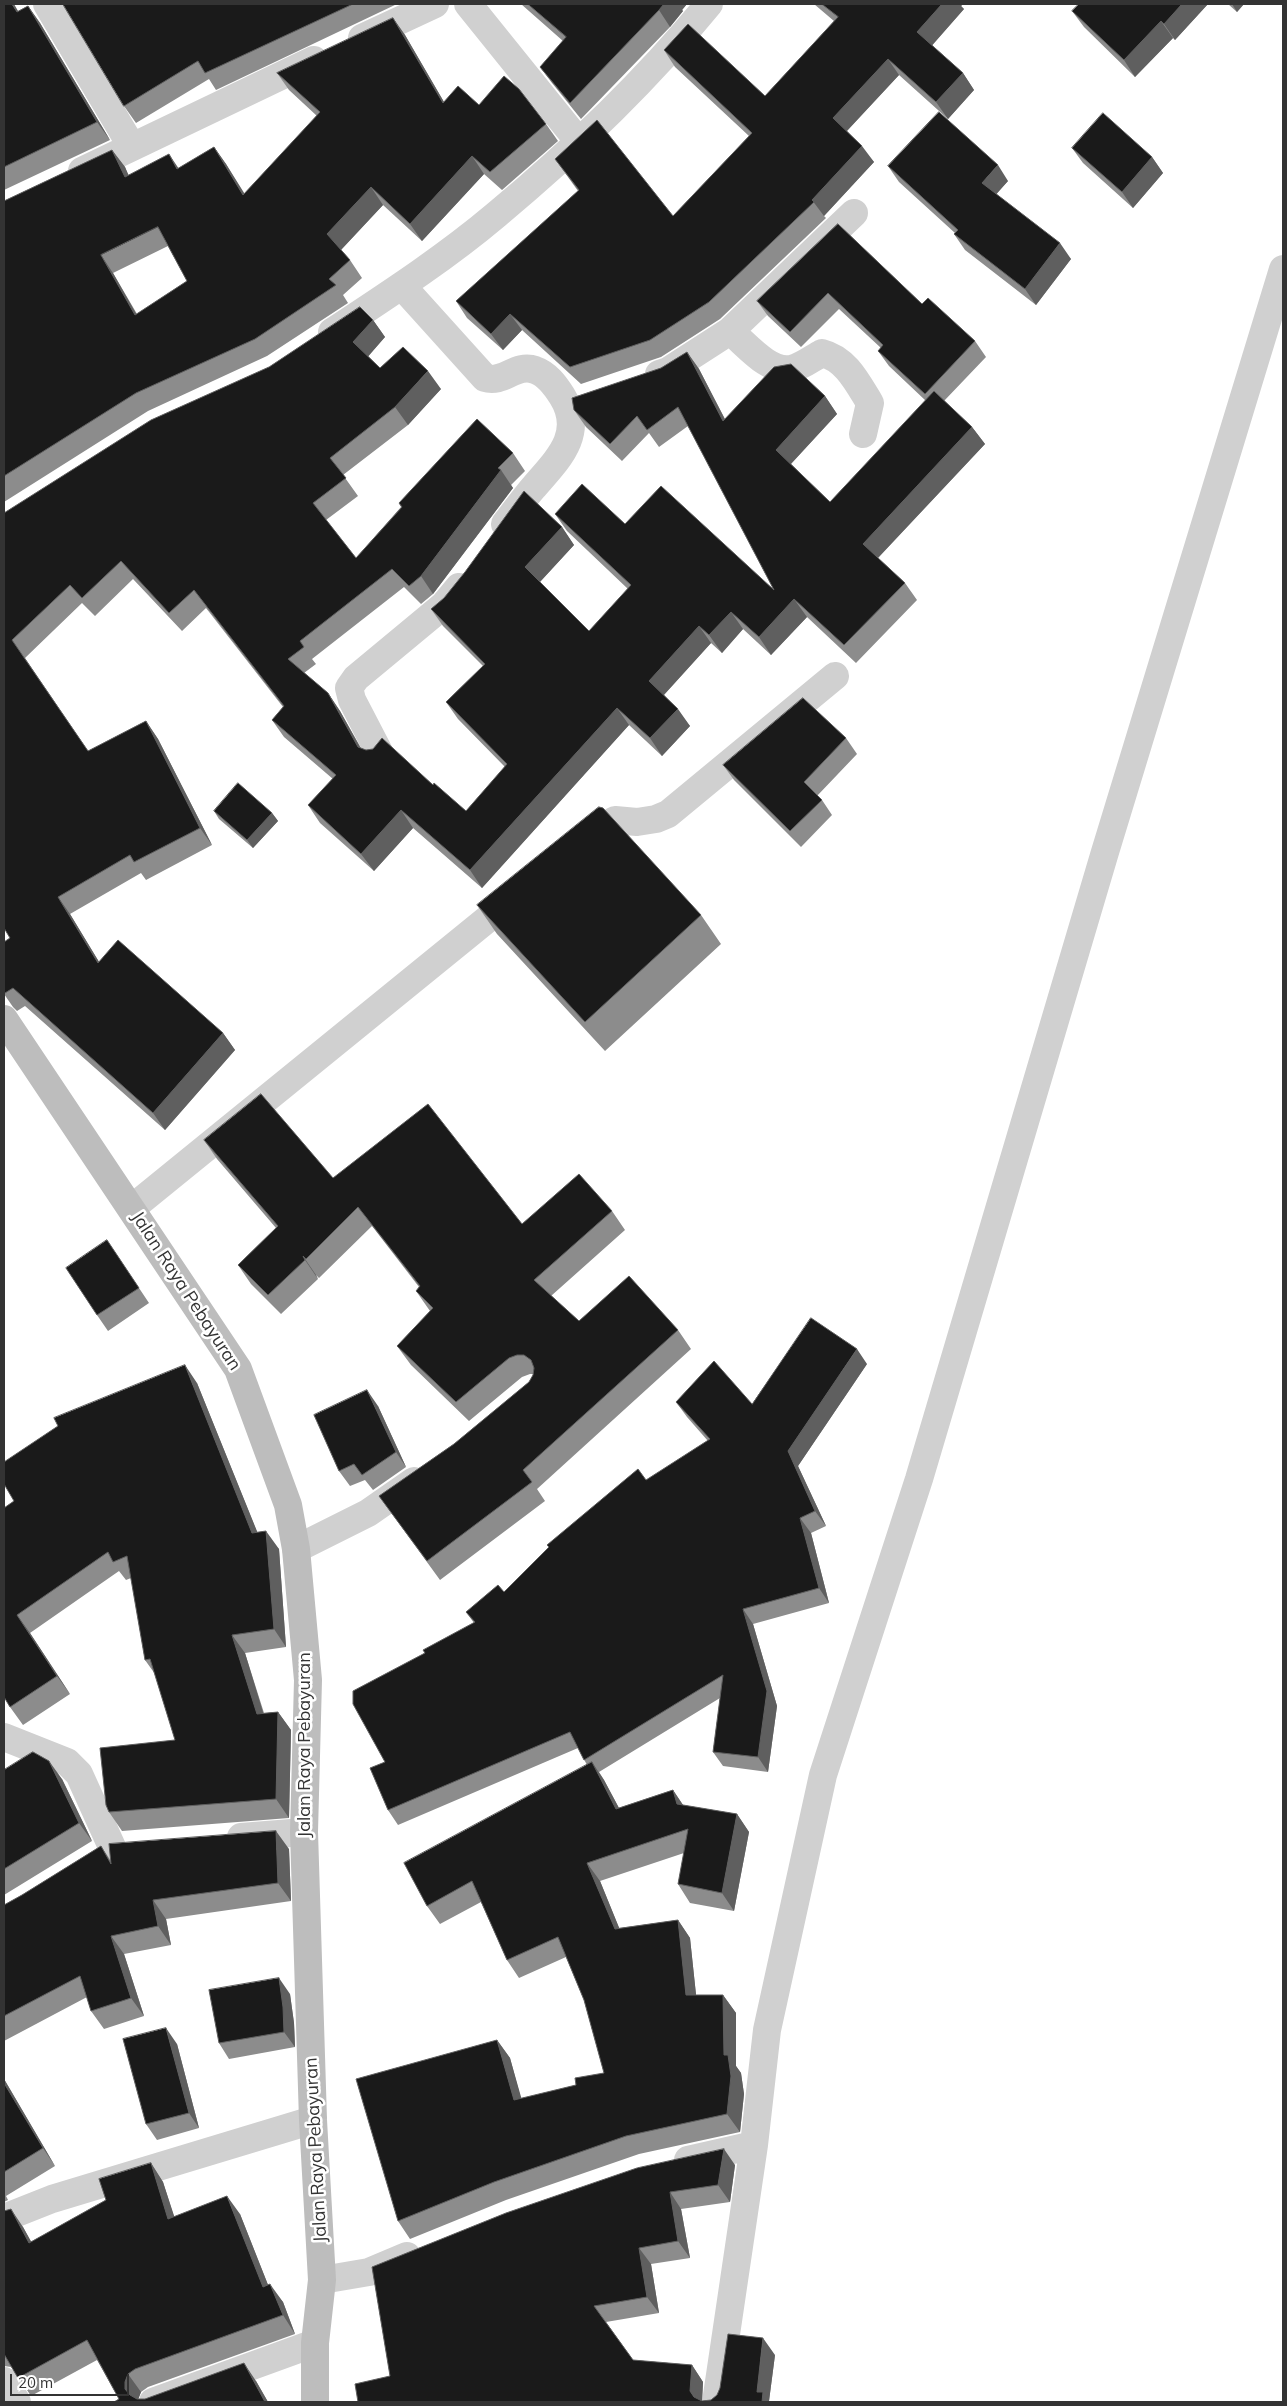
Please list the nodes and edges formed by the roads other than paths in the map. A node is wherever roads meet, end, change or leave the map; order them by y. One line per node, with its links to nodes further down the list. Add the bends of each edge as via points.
1 (47, 4): 6 (street)
2 (436, 4): 6 (street)
3 (468, 4): 5 (street)
4 (709, 4): 5 (street, via 682,37)
5 (580, 143): 10 (street, via 495,216)
6 (132, 147): 7 (street)
7 (62, 180)
8 (854, 213): 11 (street)
9 (1283, 269): 30 (street, via 919,1478 824,1775 767,2030)
10 (402, 286): 12 (street); 15 (street, via 485,378 493,381 528,368 554,384)
11 (730, 331): 13 (street, via 668,371); 16 (street, via 770,365 780,369 792,369 822,354 836,357 854,377 870,403)
12 (314, 343)
13 (631, 384)
14 (595, 396): 15 (street)
15 (567, 405): 18 (street, via 571,432 564,453 521,502 444,605 356,678 349,688)
16 (864, 434)
17 (835, 676): 19 (street, via 668,814 637,822 615,820)
18 (379, 752)
19 (566, 856)
20 (536, 880): 22 (street)
21 (4, 1019): 22 (main road, Jalan Raya Pebayuran)
22 (132, 1208): 24 (main road, Jalan Raya Pebayuran, via 238,1369 288,1505)
23 (436, 1466): 24 (street, via 368,1513)
24 (296, 1549): 26 (main road, Jalan Raya Pebayuran, via 308,1680)
25 (4, 1738): 28 (street, via 67,1762 79,1774 125,1845)
26 (304, 1832): 27 (street); 29 (main road, Jalan Raya Pebayuran)
27 (220, 1838)
28 (89, 1861)
29 (313, 2120): 32 (street, via 52,2199); 34 (main road, Jalan Raya Pebayuran)
30 (754, 2145): 31 (street); 40 (street)
31 (662, 2165)
32 (4, 2218)
33 (431, 2246): 34 (street, via 369,2272)
34 (322, 2280): 35 (main road, Jalan Raya Pebayuran)
35 (315, 2343): 38 (street); 39 (main road, Jalan Raya Pebayuran)
36 (4, 2381): 37 (street)
37 (17, 2402)
38 (153, 2402)
39 (315, 2402)
40 (716, 2402)

